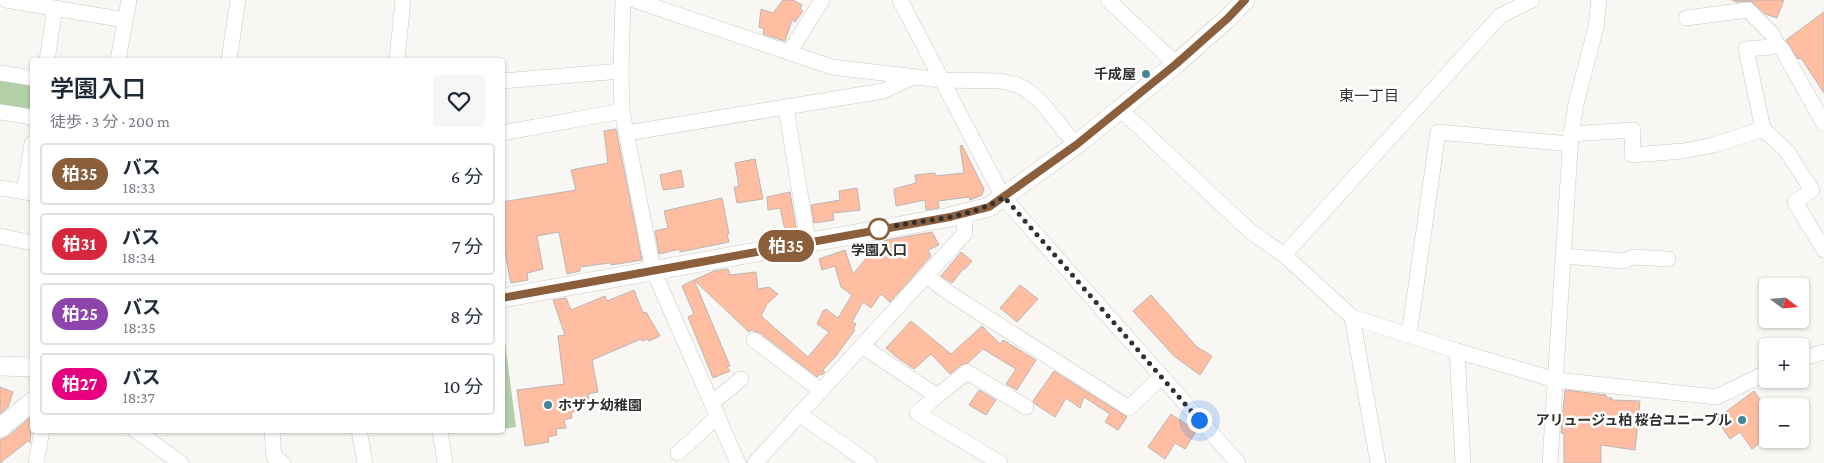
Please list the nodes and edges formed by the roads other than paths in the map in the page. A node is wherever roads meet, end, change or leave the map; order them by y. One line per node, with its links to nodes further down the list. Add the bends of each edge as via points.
1 (6, 0): 14 (street)
2 (129, 0): 16 (street)
3 (238, 0): 21 (street)
4 (403, 0): 22 (street)
5 (623, 0): 24 (street)
6 (634, 0): 18 (street)
7 (822, 0): 18 (street)
8 (900, 0): 28 (street)
9 (1108, 0): 23 (street)
10 (1245, 0): 23 (main road)
11 (1532, 0): 50 (street, via 1500,16)
12 (1599, 0): 39 (street)
13 (1750, 5): 15 (street); 17 (street, via 1773,35)
14 (56, 8): 16 (street); 19 (street)
15 (1686, 18)
16 (125, 20): 20 (street)
17 (1774, 42): 35 (street, via 1782,49); 36 (street, via 1772,47 1746,49)
18 (789, 53): 26 (street, via 832,67)
19 (47, 58)
20 (118, 58)
21 (229, 58)
22 (397, 58)
23 (1176, 64): 31 (main road)
24 (621, 71): 29 (street); 32 (street)
25 (0, 73): 27 (street)
26 (913, 77): 28 (street); 30 (street, via 883,91)
27 (30, 78)
28 (941, 80): 40 (street, via 1018,85 1041,102); 44 (street)
29 (505, 81)
30 (786, 108): 38 (street); 47 (street)
31 (1121, 110): 40 (main road); 50 (street, via 1250,230)
32 (622, 111): 37 (street); 38 (street)
33 (0, 112): 34 (street)
34 (30, 117)
35 (1824, 124)
36 (1763, 129): 39 (street, via 1714,145 1632,155 1633,130); 49 (street, via 1786,150 1812,190 1795,202)
37 (505, 132)
38 (627, 133): 53 (street)
39 (1571, 139): 51 (street); 57 (street, via 1438,132)
40 (1076, 145): 44 (main road)
41 (30, 168): 43 (street)
42 (0, 188): 43 (street)
43 (28, 192)
44 (1004, 197): 45 (main road, via 989,207); 66 (street)
45 (964, 214): 47 (main road); 54 (street, via 965,234)
46 (0, 236): 48 (street)
47 (808, 242): 53 (main road)
48 (30, 243)
49 (1824, 250)
50 (1284, 255): 56 (street)
51 (1564, 256): 52 (street, via 1624,261 1633,257); 68 (street)
52 (1668, 259)
53 (652, 270): 55 (main road); 73 (street)
54 (926, 276): 59 (street); 66 (street, via 1128,408)
55 (505, 297)
56 (1352, 317): 57 (street); 92 (street)
57 (1409, 335): 60 (street)
58 (754, 340): 69 (street)
59 (862, 346): 69 (street); 70 (street)
60 (1457, 350): 68 (street); 93 (street)
61 (1824, 352): 62 (street)
62 (1809, 356)
63 (0, 366): 64 (main road)
64 (30, 366)
65 (1759, 376): 68 (street, via 1717,397)
66 (1161, 377): 91 (street)
67 (741, 380): 73 (street)
68 (1556, 380): 94 (street)
69 (820, 391): 74 (street)
70 (937, 396): 72 (street, via 967,372); 90 (street, via 917,413)
71 (30, 404): 75 (main road)
72 (1026, 407)
73 (715, 409): 81 (street); 87 (street)
74 (799, 414): 88 (street); 89 (street)
75 (0, 428)
76 (41, 433): 82 (street)
77 (139, 433): 83 (street)
78 (272, 433): 84 (street, via 274,457)
79 (360, 433): 85 (street)
80 (440, 433): 86 (street)
81 (678, 452)
82 (36, 463)
83 (182, 463)
84 (282, 463)
85 (365, 463)
86 (445, 463)
87 (738, 463)
88 (755, 463)
89 (869, 463)
90 (1000, 463)
91 (1238, 463)
92 (1378, 463)
93 (1462, 463)
94 (1550, 463)

